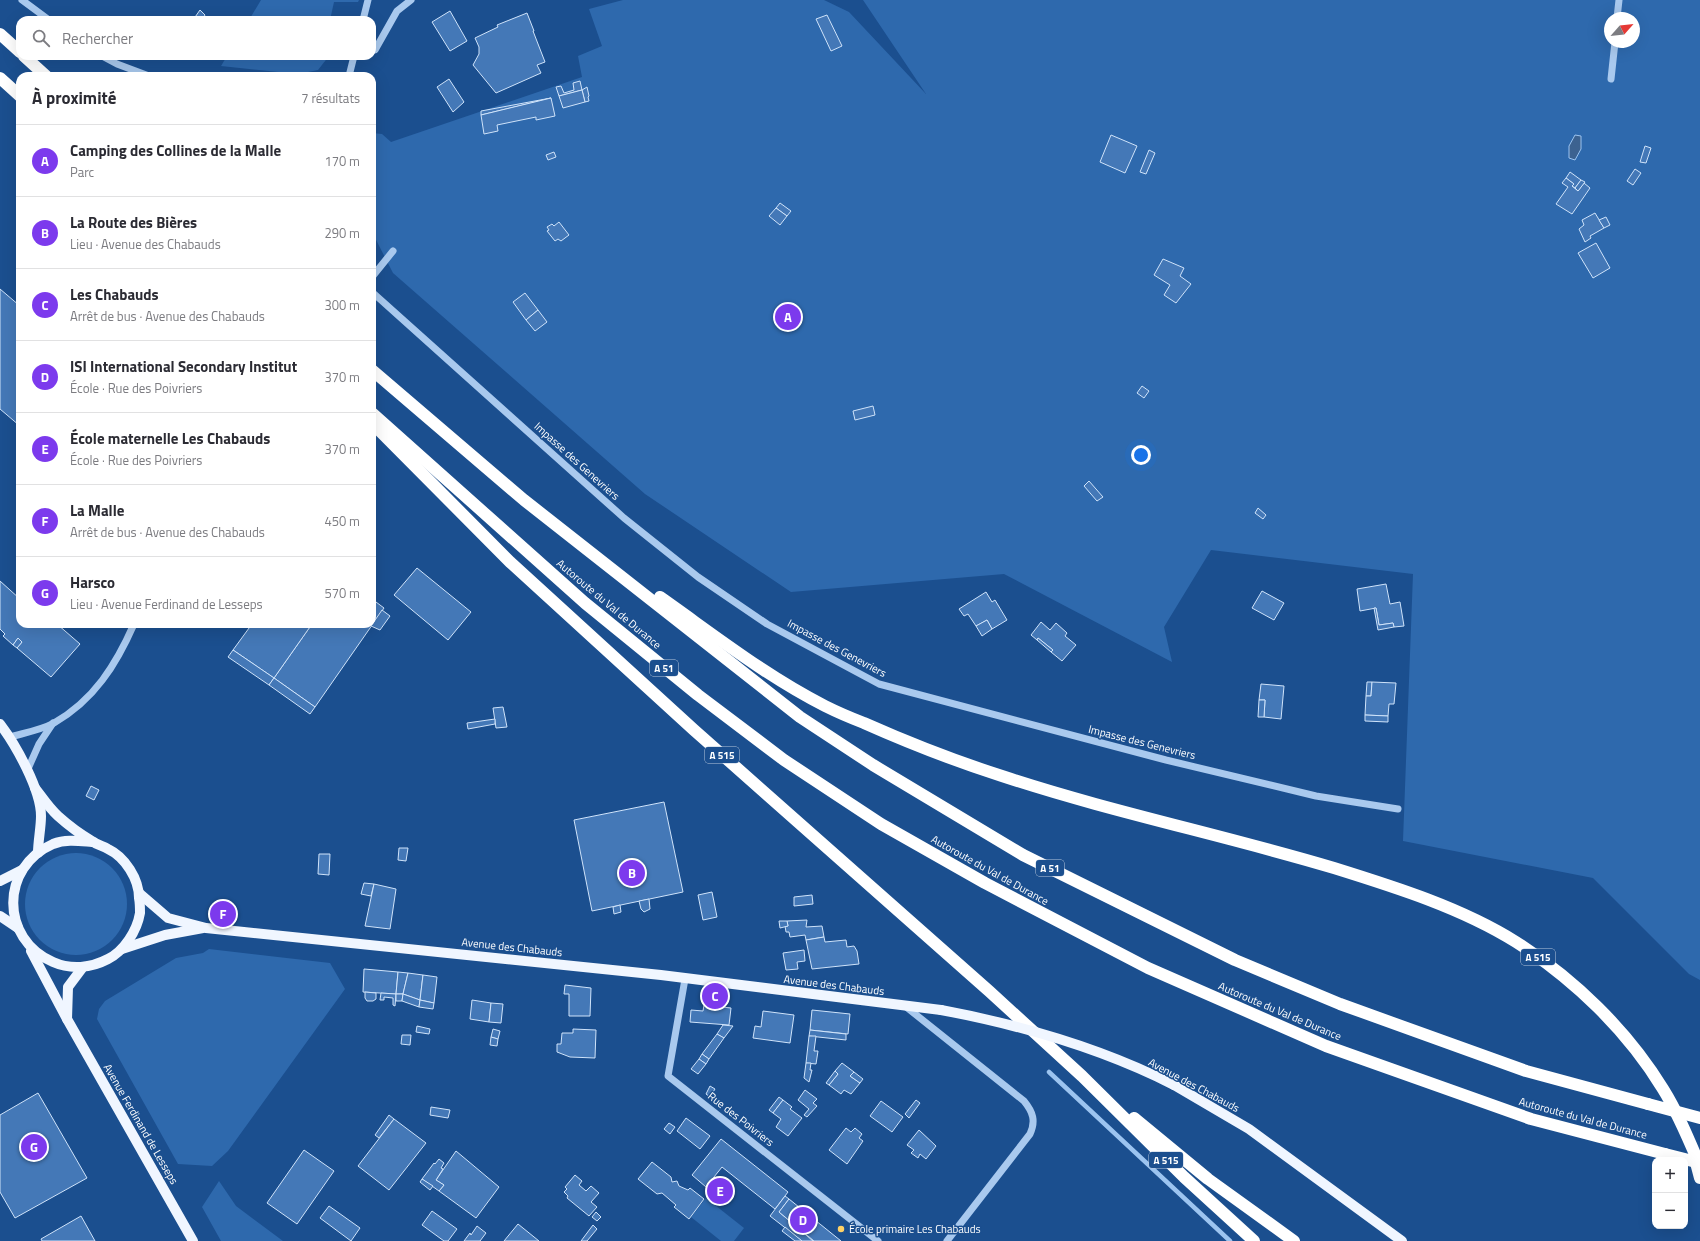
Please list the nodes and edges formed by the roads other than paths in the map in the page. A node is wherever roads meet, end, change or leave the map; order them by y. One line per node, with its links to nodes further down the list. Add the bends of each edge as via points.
1 (22, 0): 6 (street)
2 (368, 0): 7 (street)
3 (411, 0): 10 (street, via 397,11)
4 (1619, 0): 5 (street)
5 (1618, 12)
6 (44, 16)
7 (364, 16)
8 (0, 34): 9 (highway)
9 (16, 48)
10 (376, 48)
11 (1614, 48): 19 (street)
12 (28, 60): 15 (highway)
13 (109, 60): 16 (street)
14 (353, 60): 17 (street)
15 (42, 72)
16 (138, 72)
17 (350, 72)
18 (0, 78): 20 (highway)
19 (1611, 79)
20 (16, 92)
21 (393, 251): 22 (street)
22 (376, 272)
23 (376, 296): 34 (street, Impasse des Genevriers, via 624,518 698,577 767,624 879,684 1174,762 1316,796)
24 (376, 373): 27 (highway, A 51)
25 (376, 417): 52 (highway, Autoroute du Val de Durance / A 51, bridge, via 585,603 698,695 784,760 895,832 984,883 1148,968 1326,1046 1531,1119)
26 (376, 427): 49 (highway, A 515, via 516,567 694,730)
27 (524, 500): 50 (highway, A 51, bridge, via 800,717 873,765 1023,855 1235,960 1340,1004 1526,1071); 51 (highway, A 515, via 761,669 832,709 912,745 1094,804 1279,852 1370,879 1482,923 1543,961 1568,980 1612,1023 1656,1078)
28 (132, 628): 29 (street, via 124,648 98,688 76,708)
29 (53, 723): 31 (street); 32 (street, via 39,744)
30 (0, 724): 31 (main road)
31 (10, 737): 32 (main road)
32 (27, 772): 33 (main road)
33 (35, 788): 35 (main road, via 56,815); 36 (main road, via 41,815)
34 (1398, 810)
35 (92, 842): 36 (main road, via 73,840 54,844); 39 (main road, via 109,849 123,860 134,876)
36 (38, 853): 37 (main road)
37 (22, 870): 38 (main road); 41 (main road, via 15,889 13,908)
38 (0, 881)
39 (139, 893): 42 (main road, Avenue des Chabauds, via 168,918); 44 (main road, via 140,913 134,933)
40 (0, 916): 41 (main road)
41 (18, 928): 43 (main road)
42 (206, 928): 44 (main road, Avenue des Chabauds, via 165,935); 46 (main road, Avenue des Chabauds)
43 (26, 942): 45 (main road, via 42,957 62,966); 48 (main road, Avenue Ferdinand de Lesseps)
44 (122, 949): 45 (main road, via 97,964)
45 (83, 967): 48 (main road, via 68,987)
46 (685, 979): 47 (main road, Avenue des Chabauds); 56 (street, Rue des Poivriers, via 668,1076)
47 (905, 1006): 57 (street, via 1024,1101 1034,1119 1030,1134); 60 (main road, Avenue des Chabauds, bridge, via 979,1017 1044,1034 1115,1059 1174,1085 1249,1129)
48 (67, 1019): 55 (main road, Avenue Ferdinand de Lesseps)
49 (1082, 1076): 58 (highway, A 515, via 1184,1178); 59 (highway, via 1208,1179)
50 (1700, 1118)
51 (1691, 1144): 53 (highway); 54 (highway, A 515)
52 (1700, 1163)
53 (1700, 1166)
54 (1700, 1178)
55 (193, 1241)
56 (878, 1241)
57 (947, 1241)
58 (1254, 1241)
59 (1294, 1241)
60 (1402, 1241)

